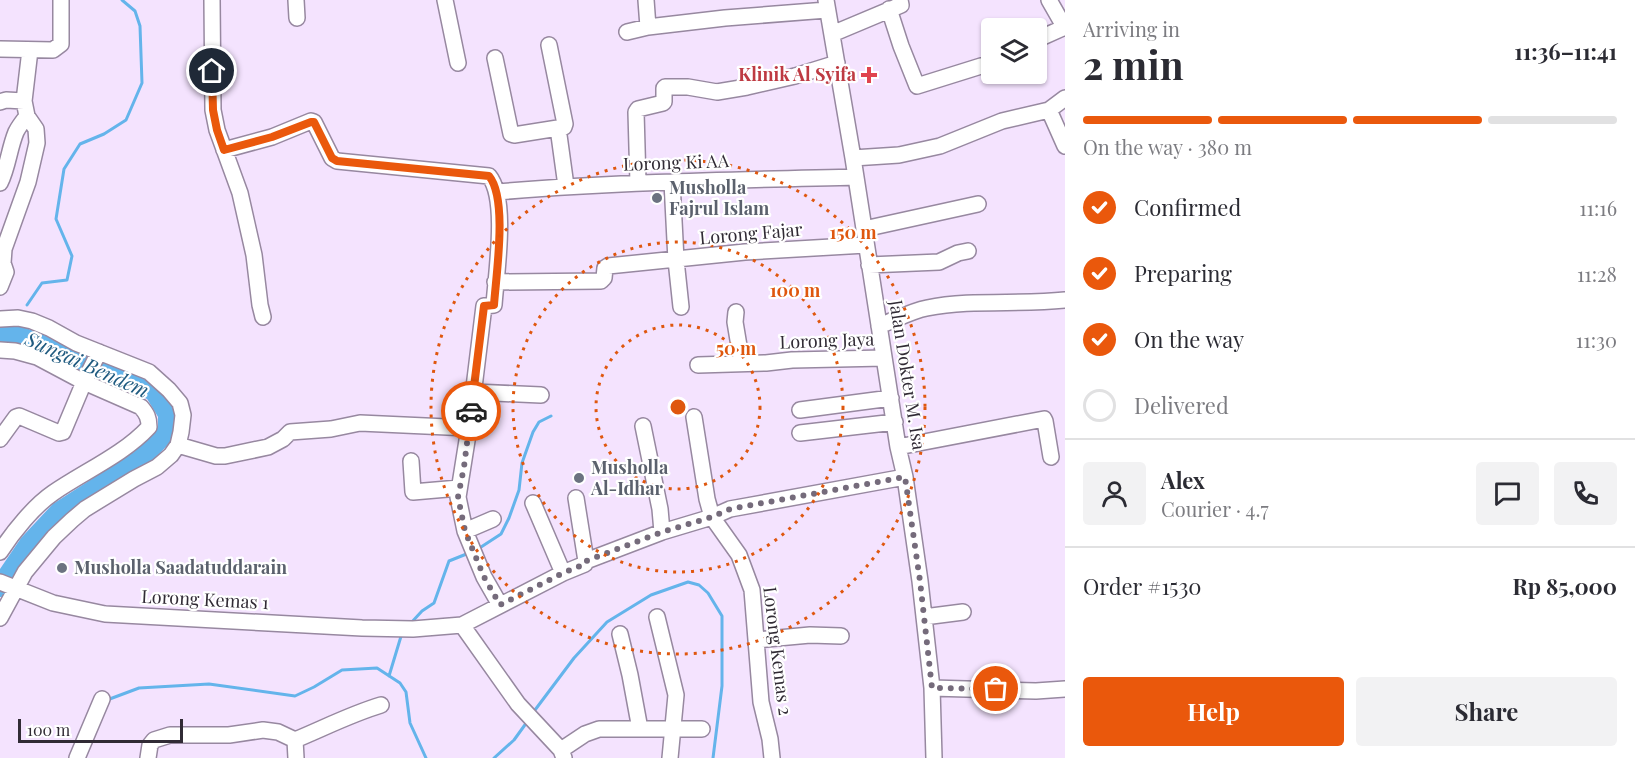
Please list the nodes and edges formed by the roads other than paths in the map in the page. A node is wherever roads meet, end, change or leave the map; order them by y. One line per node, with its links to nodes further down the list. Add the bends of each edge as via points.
1 (61, 0): 17 (street, via 61,44 53,50)
2 (212, 0): 27 (street, via 213,110)
3 (296, 0): 9 (street)
4 (445, 0): 19 (street)
5 (646, 0): 10 (street)
6 (1049, 0): 11 (street)
7 (826, 5): 10 (street); 13 (street, Jalan Dokter M. Isa)
8 (895, 5): 13 (street); 21 (street, via 901,46 916,86)
9 (297, 18)
10 (648, 27): 12 (street)
11 (1065, 28): 14 (street)
12 (627, 32)
13 (832, 34): 20 (street, Jalan Dokter M. Isa)
14 (1047, 35)
15 (549, 45): 25 (street, via 565,124)
16 (0, 49): 17 (street)
17 (30, 50): 24 (street)
18 (495, 58): 25 (street, via 512,134)
19 (458, 63)
20 (837, 63): 28 (street, Jalan Dokter M. Isa); 32 (street, via 717,92 664,88 663,104 636,112)
21 (981, 66)
22 (0, 102): 24 (street, via 6,100)
23 (1057, 104): 26 (street); 28 (street, via 940,146)
24 (26, 108): 31 (street); 42 (street, via 35,125 37,143 4,249 6,272)
25 (558, 128): 33 (street)
26 (1065, 146)
27 (224, 150): 34 (street, via 314,122 337,161 489,176); 46 (street, via 240,193)
28 (853, 158): 29 (street, Jalan Dokter M. Isa)
29 (856, 177): 30 (street, Lorong Ki AA); 36 (street, Jalan Dokter M. Isa)
30 (672, 182): 32 (street, Lorong Ki AA); 39 (street)
31 (0, 183)
32 (638, 183): 33 (street, Lorong Ki AA)
33 (566, 186): 34 (street, Lorong Ki AA)
34 (497, 192): 41 (street, via 500,236)
35 (978, 204): 36 (street)
36 (864, 229): 37 (street, Jalan Dokter M. Isa)
37 (866, 245): 39 (street, Lorong Fajar); 40 (street, Jalan Dokter M. Isa)
38 (968, 251): 40 (street, via 939,262)
39 (676, 260): 41 (street, Lorong Fajar, via 608,266 601,280); 44 (street)
40 (869, 265): 48 (street, Jalan Dokter M. Isa)
41 (495, 282): 55 (street, via 494,305 484,306)
42 (0, 287)
43 (1065, 300): 48 (street, via 925,308)
44 (681, 307)
45 (736, 312): 52 (street)
46 (264, 317)
47 (0, 319): 50 (street, via 32,321)
48 (879, 326): 51 (street, Jalan Dokter M. Isa)
49 (0, 350): 54 (street, via 37,357)
50 (97, 355): 54 (street); 65 (street, via 148,372 175,396 183,415)
51 (884, 358): 52 (street, Lorong Jaya); 57 (street, Jalan Dokter M. Isa)
52 (742, 364): 53 (street, Lorong Jaya)
53 (698, 365)
54 (86, 378): 64 (street, via 63,432 22,416 16,417); 77 (street, via 141,407 148,414 149,427 120,451 51,495 13,532)
55 (473, 392): 56 (street); 62 (street)
56 (541, 395)
57 (891, 398): 58 (street); 60 (street, Jalan Dokter M. Isa)
58 (800, 410)
59 (694, 417): 73 (street, Lorong Kemas 2)
60 (894, 422): 63 (street); 66 (street, Jalan Dokter M. Isa)
61 (643, 426): 76 (street)
62 (469, 428): 65 (street, via 360,423 290,432 268,447 216,456); 70 (street)
63 (800, 433)
64 (0, 439)
65 (178, 445): 80 (street, via 157,467 72,519 25,572)
66 (898, 447): 67 (street, via 1044,419); 69 (street, Jalan Dokter M. Isa)
67 (1051, 458)
68 (411, 461): 70 (street, via 412,492)
69 (905, 477): 73 (street, via 743,506); 84 (street, Jalan Dokter M. Isa)
70 (459, 488): 75 (street)
71 (576, 498): 78 (street)
72 (533, 503): 79 (street)
73 (712, 517): 76 (street); 89 (street, Lorong Kemas 2, via 739,555 752,590)
74 (493, 519): 75 (street)
75 (465, 531): 81 (street)
76 (662, 532): 78 (street)
77 (0, 552)
78 (586, 561): 79 (street)
79 (563, 573): 81 (street)
80 (8, 585): 85 (street); 86 (street, Lorong Kemas 1, via 53,603 105,614 352,628)
81 (500, 605): 86 (street)
82 (963, 612): 84 (street)
83 (657, 616): 95 (street, via 676,695)
84 (924, 617): 90 (street, Jalan Dokter M. Isa)
85 (0, 618)
86 (462, 625): 98 (street, via 518,704)
87 (620, 634): 94 (street)
88 (841, 636): 89 (street)
89 (757, 640): 103 (street, Lorong Kemas 2, via 761,702)
90 (932, 688): 91 (street); 104 (street, Jalan Dokter M. Isa)
91 (1065, 688)
92 (102, 699): 99 (street)
93 (381, 705): 97 (street, via 338,719)
94 (640, 729): 95 (street); 98 (street, via 599,729 585,734)
95 (672, 729): 96 (street); 102 (street)
96 (702, 729)
97 (295, 740): 100 (street, via 262,730 229,735 170,735 154,740); 101 (street)
98 (562, 754)
99 (77, 758)
100 (148, 758)
101 (296, 758)
102 (670, 758)
103 (772, 758)
104 (934, 758)

